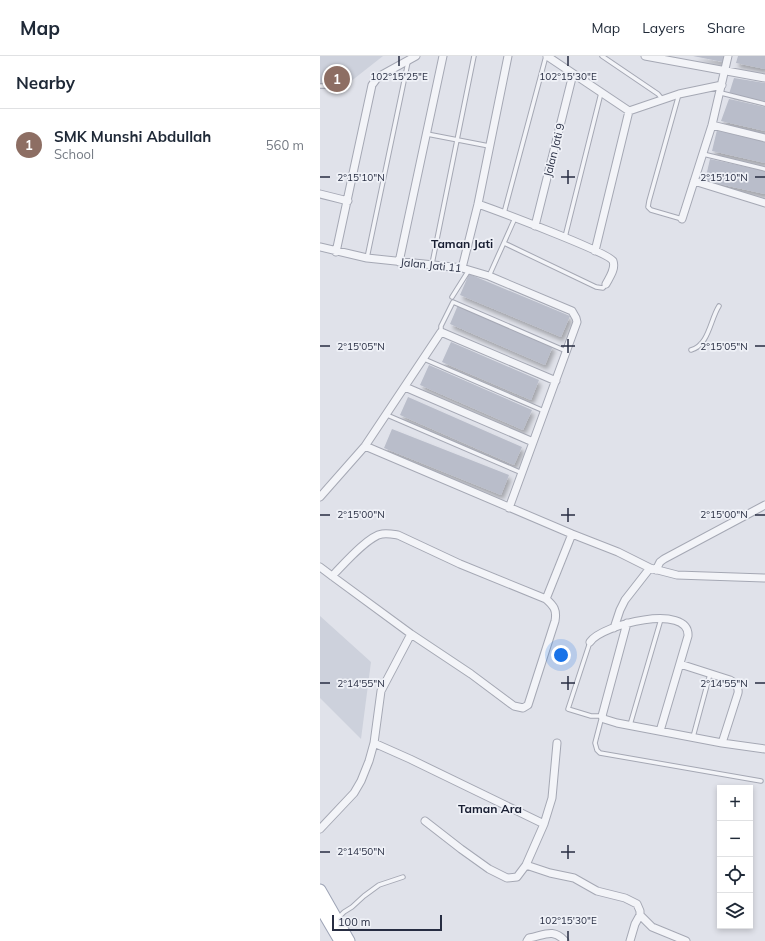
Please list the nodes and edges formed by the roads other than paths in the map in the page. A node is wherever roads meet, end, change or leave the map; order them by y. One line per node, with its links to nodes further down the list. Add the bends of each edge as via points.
1 (416, 56): 9 (street)
2 (443, 56): 23 (street)
3 (474, 56): 25 (lane)
4 (508, 56): 26 (street)
5 (546, 56): 11 (street); 34 (lane)
6 (602, 56): 19 (lane)
7 (645, 56): 10 (street)
8 (728, 56): 10 (street)
9 (408, 60): 31 (street, via 378,77 372,85); 43 (lane)
10 (726, 70): 12 (street); 14 (street)
11 (574, 74): 16 (street); 37 (street, Jalan Jati 9)
12 (765, 78)
13 (342, 79): 15 (lane, via 329,86)
14 (722, 85): 17 (street); 18 (street)
15 (320, 86)
16 (601, 93): 21 (street); 38 (lane)
17 (721, 93): 20 (lane); 22 (street)
18 (679, 94): 19 (street); 36 (lane, via 648,207)
19 (663, 100): 21 (street)
20 (765, 104)
21 (629, 111): 41 (street)
22 (712, 125): 24 (street); 27 (street)
23 (426, 134): 25 (lane); 44 (street)
24 (765, 138)
25 (457, 141): 26 (lane); 45 (lane)
26 (489, 146): 33 (street)
27 (703, 154): 28 (lane); 29 (street)
28 (765, 169)
29 (694, 181): 32 (street); 36 (street)
30 (320, 194): 31 (street)
31 (348, 201): 42 (street)
32 (765, 203)
33 (478, 204): 34 (street); 46 (street)
34 (504, 213): 35 (street)
35 (515, 218): 37 (street); 39 (lane)
36 (682, 219)
37 (535, 226): 38 (street)
38 (564, 238): 41 (street)
39 (504, 243): 47 (lane); 48 (lane, via 596,287 603,288)
40 (320, 247): 42 (street, Jalan Jati 11)
41 (595, 251): 48 (street, via 614,263)
42 (336, 252): 43 (street, Jalan Jati 11)
43 (368, 258): 44 (street, Jalan Jati 11)
44 (399, 262): 45 (street, Jalan Jati 11)
45 (432, 264): 46 (street, Jalan Jati 11)
46 (466, 268): 47 (street, Jalan Jati 11); 49 (lane)
47 (489, 276): 53 (street, Jalan Jati 11, via 572,311 577,322)
48 (606, 284)
49 (452, 297)
50 (719, 306): 52 (lane, via 702,344)
51 (442, 332): 53 (lane, via 441,326 453,302); 54 (street); 55 (street)
52 (691, 350)
53 (566, 351): 55 (street)
54 (424, 359): 56 (street); 57 (lane)
55 (556, 381): 57 (street)
56 (405, 387): 58 (street); 59 (street)
57 (545, 411): 59 (street)
58 (386, 415): 60 (street); 61 (lane)
59 (533, 442): 61 (street)
60 (365, 446): 62 (street); 64 (street)
61 (522, 473): 64 (street)
62 (320, 497)
63 (765, 505): 67 (street, via 664,559)
64 (510, 508): 65 (street)
65 (572, 534): 67 (street); 70 (street)
66 (320, 567): 68 (street)
67 (653, 569): 69 (street, via 677,574); 73 (street, via 625,600)
68 (332, 576): 70 (street, via 370,539 383,533 398,535 460,564); 74 (street)
69 (765, 578)
70 (546, 599): 74 (street, via 555,609 555,621 530,701 523,708 514,706 472,674)
71 (662, 619): 72 (street); 76 (street, via 682,623 689,631); 79 (lane)
72 (627, 623): 73 (street); 78 (street)
73 (614, 628): 75 (street, via 597,635)
74 (411, 634): 83 (street, via 381,691)
75 (590, 642): 78 (lane, via 568,709 591,716)
76 (680, 664): 77 (street); 80 (street)
77 (710, 674): 81 (lane); 82 (street, via 734,682 738,689)
78 (602, 716): 79 (street, via 606,720); 86 (lane, via 595,743 600,753)
79 (630, 725): 80 (street)
80 (660, 731): 81 (street)
81 (692, 737): 82 (street)
82 (722, 742): 85 (street)
83 (374, 743): 88 (street); 89 (street, via 366,770 354,793)
84 (557, 744): 88 (street, via 552,798)
85 (765, 749)
86 (761, 781)
87 (425, 821): 90 (street, via 489,869 507,878 517,877)
88 (544, 824): 90 (street)
89 (320, 829)
90 (526, 865): 94 (street, via 574,878 597,891 632,901 637,904)
91 (403, 877): 95 (lane, via 379,885)
92 (320, 890): 95 (main road)
93 (320, 907): 96 (main road)
94 (640, 915): 100 (street, via 634,924); 101 (street, via 652,927)
95 (337, 918): 97 (main road)
96 (340, 941)
97 (349, 941)
98 (527, 941): 99 (street, via 553,933)
99 (564, 941)
100 (630, 941)
101 (686, 941)

